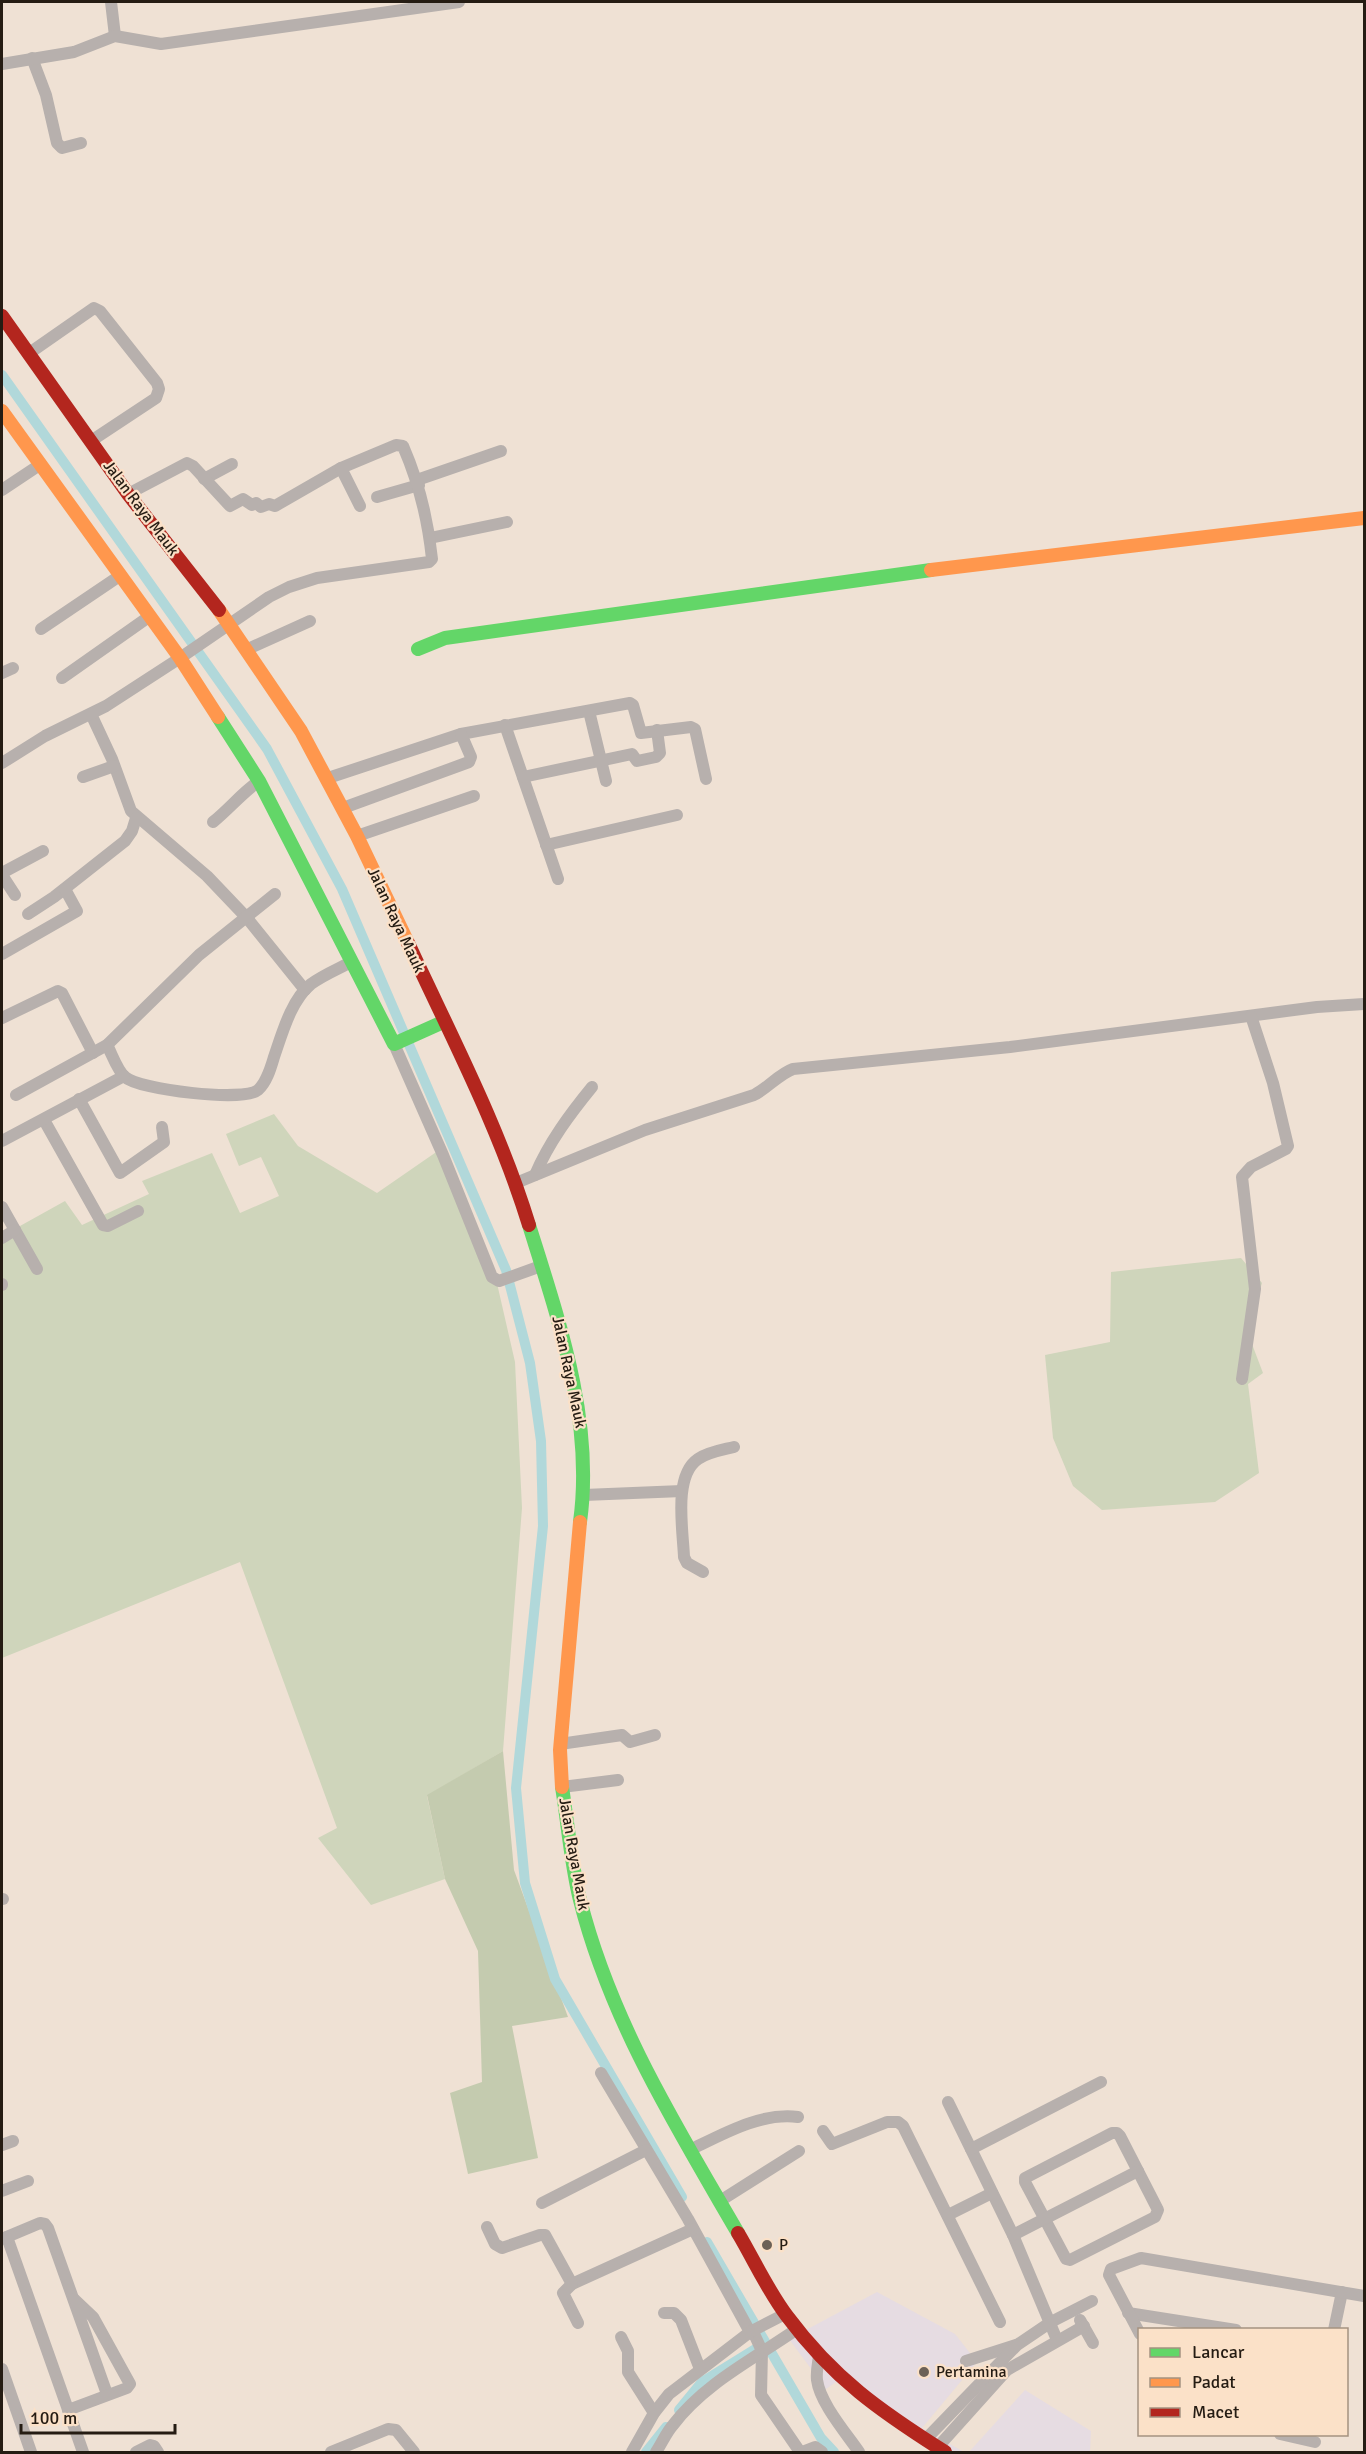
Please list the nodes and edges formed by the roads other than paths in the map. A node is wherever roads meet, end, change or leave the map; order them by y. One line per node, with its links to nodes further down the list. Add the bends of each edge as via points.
1 (111, 2): 3 (street)
2 (459, 2): 3 (street, via 161,44)
3 (115, 36): 4 (street, via 74,52)
4 (32, 58): 5 (street); 6 (street, via 57,143 62,148)
5 (2, 64)
6 (81, 143)
7 (2, 316): 8 (main road, Jalan Raya Mauk)
8 (28, 354): 10 (main road, Jalan Raya Mauk); 10 (street, via 94,308 157,383 156,398)
9 (2, 411): 12 (main road)
10 (91, 441): 18 (main road, Jalan Raya Mauk)
11 (501, 451): 16 (street)
12 (41, 464): 17 (street); 24 (main road)
13 (232, 464): 15 (street)
14 (341, 468): 15 (street, via 275,506 261,507 243,499 230,506); 16 (street, via 400,445); 20 (street)
15 (204, 480): 18 (street, via 190,463 183,463)
16 (418, 482): 19 (street); 23 (street)
17 (2, 490)
18 (128, 494): 27 (main road, Jalan Raya Mauk)
19 (376, 497)
20 (360, 506)
21 (1365, 518): 30 (main road, via 915,572 445,638)
22 (507, 522): 23 (street)
23 (430, 538): 27 (street, via 429,562 317,578 269,597)
24 (121, 575): 25 (main road); 28 (street)
25 (150, 616): 31 (main road); 32 (street)
26 (310, 621): 29 (street)
27 (226, 626): 29 (main road, Jalan Raya Mauk); 31 (street)
28 (41, 629)
29 (248, 649): 43 (main road, Jalan Raya Mauk)
30 (418, 649)
31 (183, 656): 34 (street); 45 (main road)
32 (62, 678)
33 (589, 711): 35 (street); 36 (street, via 630,703 639,731); 38 (street)
34 (91, 714): 39 (street); 40 (street)
35 (505, 725): 37 (street); 42 (street)
36 (657, 730): 38 (street, via 658,756 637,761 632,754); 44 (street, via 694,729)
37 (461, 734): 43 (street); 48 (street, via 471,757 469,762)
38 (601, 760): 42 (street); 46 (street)
39 (2, 763)
40 (114, 766): 41 (street); 50 (street, via 126,803)
41 (83, 777)
42 (523, 777): 53 (street)
43 (328, 778): 48 (main road, Jalan Raya Mauk)
44 (706, 779)
45 (259, 781): 51 (street); 63 (main road)
46 (606, 781)
47 (474, 796): 52 (street)
48 (343, 808): 52 (main road, Jalan Raya Mauk)
49 (677, 815): 53 (street)
50 (136, 818): 57 (street, via 125,841); 61 (street, via 207,876)
51 (213, 822)
52 (357, 836): 68 (main road, Jalan Raya Mauk)
53 (546, 845): 56 (street)
54 (43, 851): 55 (street)
55 (2, 874): 59 (street)
56 (558, 879)
57 (65, 889): 60 (street); 62 (street, via 77,911)
58 (275, 894): 61 (street)
59 (15, 895)
60 (28, 914)
61 (247, 918): 64 (street); 70 (street, via 198,954)
62 (2, 954)
63 (351, 962): 64 (street); 69 (main road)
64 (305, 990): 72 (street, via 286,1025 270,1070 256,1091 211,1095 138,1083)
65 (1365, 1004): 66 (street)
66 (1251, 1016): 79 (street, via 1010,1047 793,1069 754,1095 645,1130); 87 (street, via 1288,1146 1251,1167 1242,1177 1255,1289)
67 (2, 1018): 71 (street, via 58,991)
68 (438, 1024): 69 (main road); 80 (main road, Jalan Raya Mauk, via 492,1123)
69 (398, 1043): 85 (street, via 492,1277 495,1281 503,1280)
70 (107, 1045): 71 (street); 72 (street)
71 (93, 1053): 74 (street)
72 (124, 1076): 75 (street)
73 (592, 1087): 79 (street, via 569,1115)
74 (16, 1095)
75 (79, 1100): 76 (street); 77 (street, via 120,1173 164,1142)
76 (44, 1120): 78 (street); 82 (street, via 103,1225)
77 (162, 1127)
78 (2, 1141)
79 (535, 1175): 80 (street)
80 (516, 1183): 85 (main road, Jalan Raya Mauk)
81 (2, 1207): 83 (street)
82 (138, 1211)
83 (15, 1230): 84 (street); 86 (street)
84 (2, 1238)
85 (537, 1267): 90 (main road, Jalan Raya Mauk, via 565,1341 579,1409)
86 (38, 1269)
87 (1242, 1379)
88 (734, 1447): 89 (street, via 698,1459 686,1472)
89 (682, 1491): 90 (street); 91 (street, via 684,1557)
90 (584, 1495): 93 (main road, Jalan Raya Mauk)
91 (704, 1572)
92 (655, 1735): 93 (street, via 630,1742 622,1735)
93 (560, 1743): 95 (main road, Jalan Raya Mauk)
94 (618, 1780): 95 (street)
95 (562, 1787): 103 (main road, Jalan Raya Mauk, via 579,1899 600,1964 634,2048)
96 (601, 2073): 102 (street)
97 (1101, 2082): 101 (street)
98 (948, 2102): 101 (street)
99 (798, 2117): 103 (street, via 786,2115 743,2125)
100 (823, 2131): 111 (street, via 832,2144 887,2122 898,2122)
101 (971, 2149): 108 (street)
102 (646, 2150): 110 (street); 114 (street)
103 (690, 2150): 109 (main road, Jalan Raya Mauk)
104 (799, 2151): 109 (street)
105 (1138, 2171): 112 (street); 112 (street, via 1120,2136 1112,2133 1029,2174 1025,2182); 112 (street, via 1158,2210 1155,2217 1070,2260)
106 (28, 2181): 107 (street)
107 (2, 2191)
108 (992, 2193): 111 (street); 115 (street)
109 (720, 2201): 125 (main road, Jalan Raya Mauk)
110 (542, 2203)
111 (948, 2215): 126 (street)
112 (1044, 2219): 115 (street)
113 (487, 2227): 117 (street, via 495,2244 502,2248 545,2235)
114 (693, 2229): 117 (street); 133 (street)
115 (1013, 2235): 127 (street)
116 (4, 2238): 120 (street, via 45,2224); 146 (street)
117 (572, 2284): 128 (street, via 563,2293)
118 (1342, 2292): 119 (street); 124 (street, via 1141,2258 1109,2272); 131 (street)
119 (1365, 2295)
120 (71, 2296): 145 (street); 145 (street, via 93,2317 129,2381 127,2388)
121 (1092, 2301): 122 (street)
122 (1075, 2310): 127 (street); 129 (street)
123 (664, 2313): 144 (street, via 674,2313 681,2320)
124 (1128, 2313): 130 (street); 132 (street)
125 (782, 2316): 133 (street); 134 (main road, Jalan Raya Mauk)
126 (1000, 2322)
127 (1051, 2322): 136 (street); 138 (street)
128 (578, 2323)
129 (1084, 2326): 136 (street); 137 (street)
130 (1223, 2328)
131 (1334, 2328)
132 (1138, 2330)
133 (753, 2333): 139 (street); 144 (street)
134 (791, 2333): 139 (street); 140 (main road, Jalan Raya Mauk)
135 (621, 2337): 147 (street, via 628,2351 628,2372)
136 (1057, 2340): 142 (street)
137 (1093, 2343)
138 (1017, 2345): 141 (street); 142 (street)
139 (763, 2349): 159 (street, via 701,2394 673,2425); 160 (street, via 761,2395)
140 (819, 2356): 149 (main road, Jalan Raya Mauk, via 853,2389); 162 (street, via 820,2389 836,2420)
141 (966, 2361)
142 (1004, 2366): 149 (street); 151 (street)
143 (2, 2369): 152 (street)
144 (700, 2369): 147 (street, via 669,2394)
145 (107, 2394): 146 (street)
146 (68, 2410): 153 (street)
147 (654, 2413): 158 (street)
148 (1288, 2436): 150 (street)
149 (925, 2440): 151 (main road, Jalan Raya Mauk)
150 (1315, 2443)
151 (941, 2450)
152 (31, 2452)
153 (83, 2452)
154 (136, 2452): 155 (street, via 150,2445)
155 (159, 2452)
156 (331, 2452): 157 (street, via 388,2429 396,2430)
157 (414, 2452)
158 (632, 2452)
159 (656, 2452)
160 (801, 2452): 161 (street, via 815,2446)
161 (822, 2452)
162 (860, 2452)

